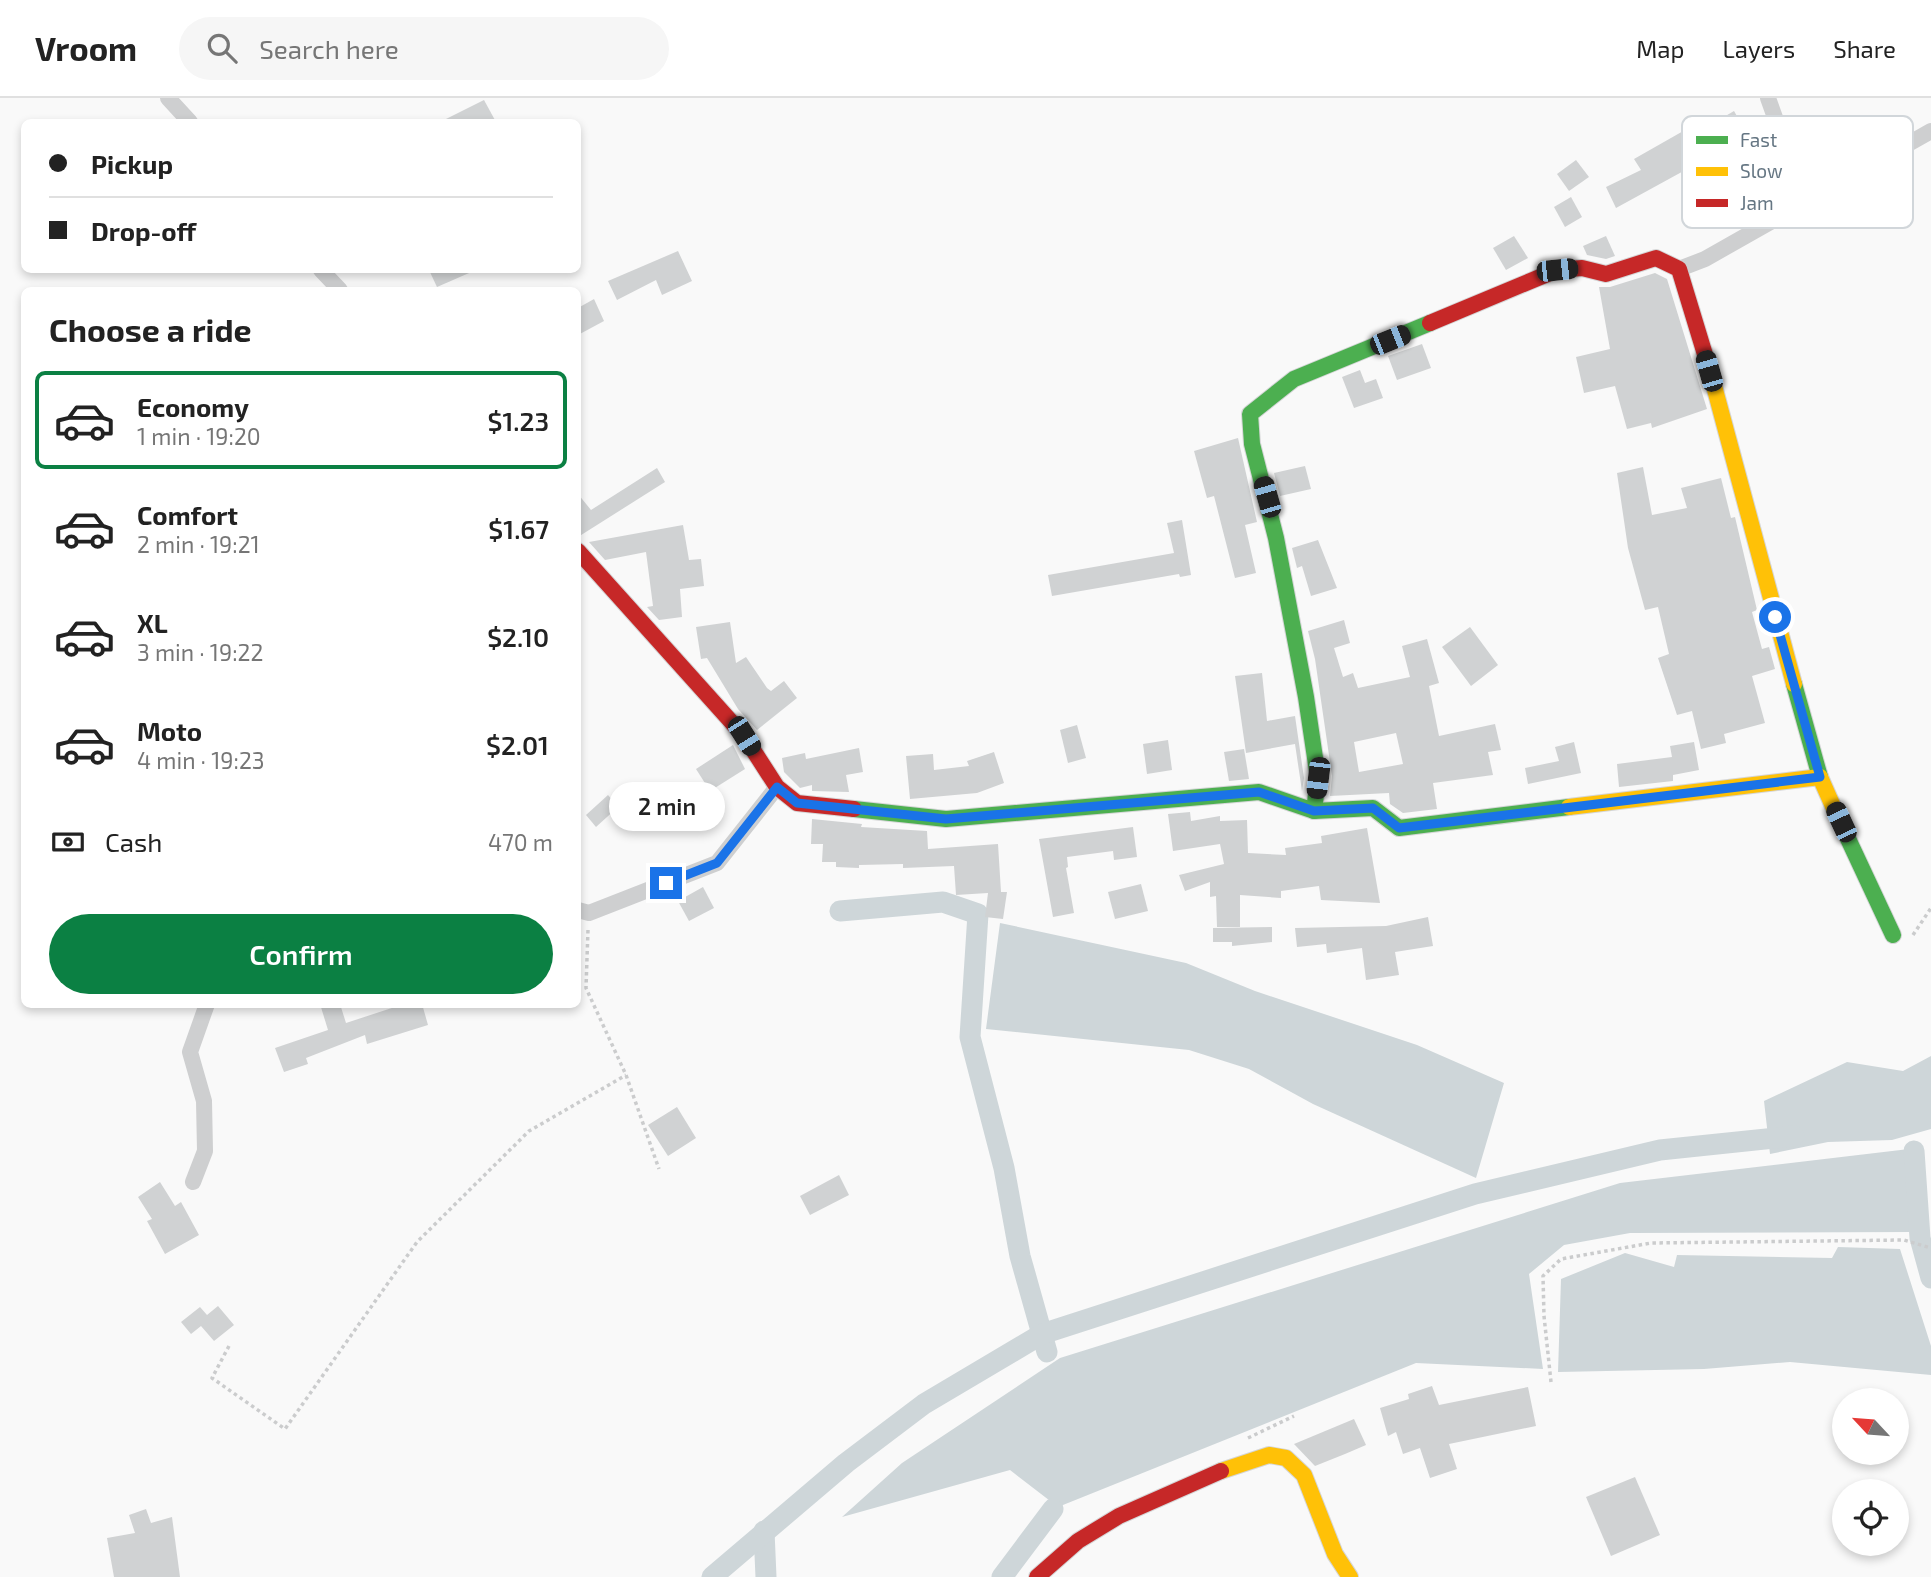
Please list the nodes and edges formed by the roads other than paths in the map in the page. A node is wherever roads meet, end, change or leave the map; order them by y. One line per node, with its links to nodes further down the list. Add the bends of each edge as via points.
1 (168, 98): 4 (street)
2 (1769, 98): 3 (street)
3 (1775, 116)
4 (187, 119)
5 (1931, 131): 6 (street)
6 (1913, 142)
7 (1762, 228): 8 (street)
8 (1679, 269): 12 (street, via 1732,445 1762,573); 14 (street, via 1656,258 1606,274 1582,268 1557,270 1294,379 1250,414 1252,444 1276,538 1306,697 1318,778)
9 (324, 273): 10 (street)
10 (337, 287)
11 (581, 554): 13 (street, via 744,736)
12 (1820, 777): 14 (street, via 1399,828 1373,808); 16 (street)
13 (777, 787): 14 (street, via 797,803 946,819 1259,792); 15 (street, via 717,863)
14 (1314, 811)
15 (583, 911)
16 (1893, 935)
17 (206, 1008): 18 (street, via 190,1052 204,1101 205,1151)
18 (193, 1182)
19 (1037, 1577): 20 (street, via 1078,1541 1119,1517 1269,1455 1286,1458 1304,1475 1335,1554)
20 (1350, 1577)

